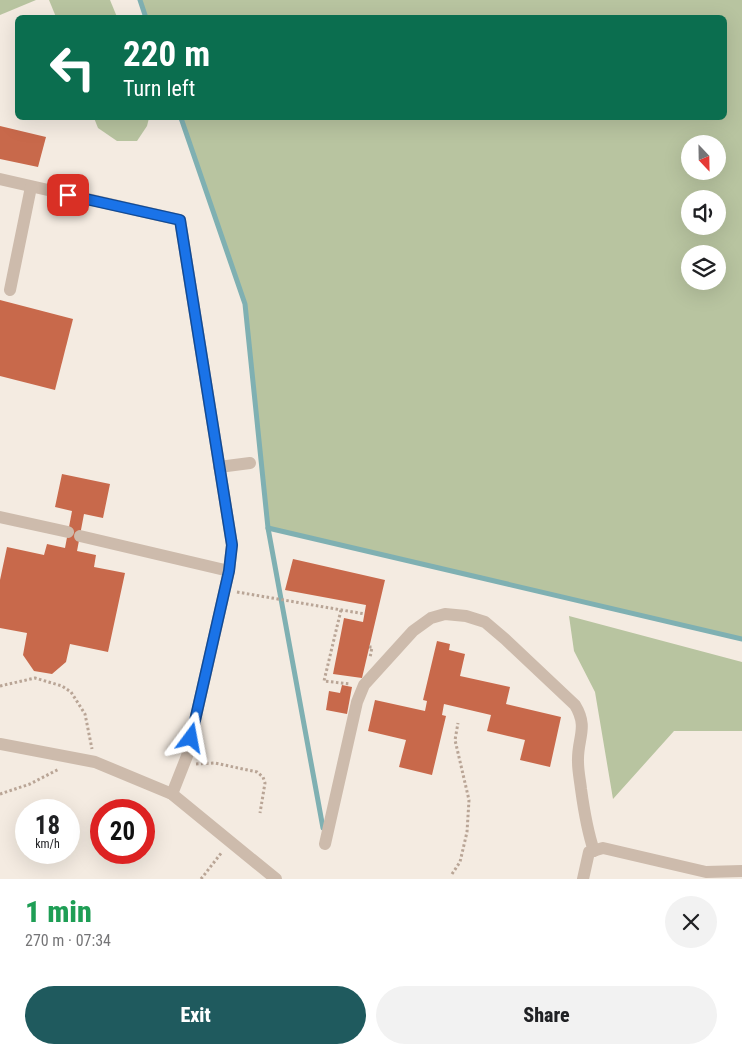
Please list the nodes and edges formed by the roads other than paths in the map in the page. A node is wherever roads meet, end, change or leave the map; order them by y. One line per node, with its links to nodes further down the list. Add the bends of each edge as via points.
1 (0, 179): 2 (lane)
2 (31, 187): 3 (lane); 5 (lane, via 180,220)
3 (10, 290)
4 (250, 463): 5 (lane)
5 (219, 467): 7 (lane, via 232,545)
6 (0, 517): 7 (lane)
7 (229, 571): 9 (lane, via 187,756)
8 (0, 744): 9 (lane, via 95,762)
9 (172, 794): 13 (lane)
10 (325, 844): 11 (lane, via 364,685 413,631 431,618 444,614 484,622 575,705 582,717 578,763 587,830)
11 (594, 851): 12 (lane, via 603,848 706,872); 14 (lane, via 589,852)
12 (739, 874)
13 (276, 879)
14 (583, 879)

